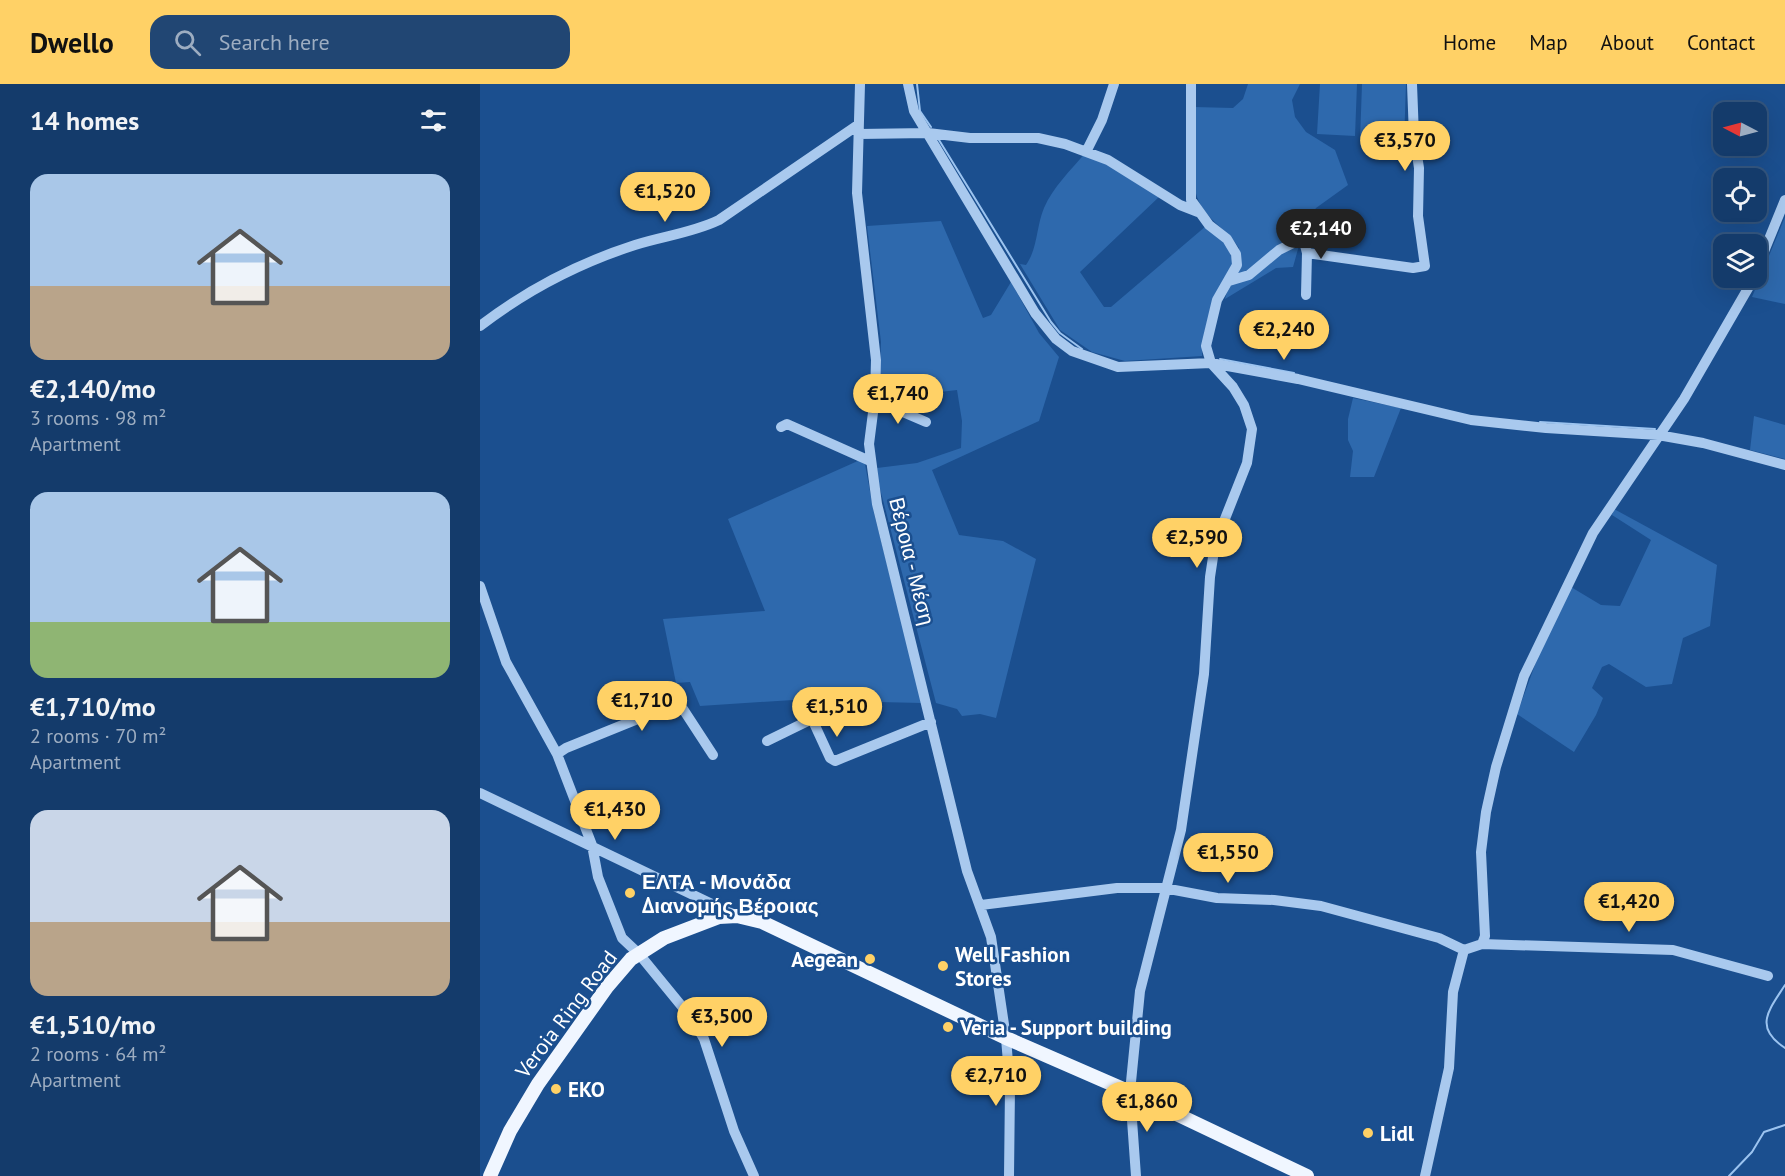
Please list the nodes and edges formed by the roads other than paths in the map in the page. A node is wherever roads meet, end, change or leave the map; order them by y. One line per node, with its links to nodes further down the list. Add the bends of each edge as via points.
1 (860, 84): 6 (street, Βέροια - Μέση)
2 (908, 84): 7 (street, via 914,111)
3 (1114, 84): 8 (street)
4 (1191, 84): 10 (street, via 1191,200)
5 (1412, 84): 12 (street, via 1419,168 1418,216 1425,266 1413,268)
6 (859, 130): 7 (street); 16 (street, via 719,220 606,255 525,294); 18 (street, Βέροια - Μέση, via 858,210 876,360)
7 (928, 133): 8 (street, via 970,138 1038,138); 17 (street, via 1035,313 1056,339 1092,360 1118,367)
8 (1087, 150): 10 (street)
9 (1785, 200): 11 (street)
10 (1198, 212): 13 (street, via 1227,239 1236,254 1237,265)
11 (1767, 244)
12 (1307, 253): 13 (street, via 1306,243 1300,238 1249,275); 15 (street)
13 (1228, 281): 17 (street, via 1208,328 1206,346)
14 (1748, 288): 21 (street, via 1708,361)
15 (1306, 295)
16 (480, 326)
17 (1211, 363): 21 (street, via 1298,379 1471,420); 31 (street, via 1244,405 1252,429 1251,446 1212,561 1199,712 1179,847)
18 (874, 405): 19 (street, via 884,404); 22 (street, Βέροια - Μέση)
19 (926, 422)
20 (781, 427): 22 (street, via 787,424 800,428)
21 (1658, 435): 23 (street); 34 (street, via 1593,533 1537,648 1510,715 1486,812 1481,852 1485,936)
22 (870, 461): 25 (street, Βέροια - Μέση)
23 (1785, 465)
24 (480, 586): 27 (street, via 506,662)
25 (930, 722): 26 (street, via 835,761 812,719); 32 (street, Βέροια - Μέση, via 967,871)
26 (767, 741)
27 (557, 754): 28 (street, via 672,705 688,715); 30 (street)
28 (713, 754)
29 (480, 793): 30 (street)
30 (592, 845): 33 (street); 36 (street, via 598,876 622,938)
31 (1164, 888): 32 (street, via 1117,888); 35 (street, via 1217,898 1321,906 1439,938); 39 (street, via 1140,991)
32 (981, 905): 38 (street, Βέροια - Μέση, via 991,937)
33 (737, 916): 36 (main road, Verοia Ring Road, via 684,929); 38 (main road, Verοia Ring Road, via 762,922)
34 (1482, 944): 35 (street); 37 (street, via 1673,950)
35 (1464, 950): 45 (street, via 1453,992 1449,1068)
36 (639, 954): 40 (main road, Verοia Ring Road, via 607,987 538,1084 510,1131); 41 (street, via 704,1039 734,1131)
37 (1768, 976)
38 (1006, 1038): 39 (main road, Verοia Ring Road); 42 (street, Βέροια - Μέση)
39 (1130, 1092): 43 (street); 44 (main road, Verοia Ring Road)
40 (490, 1176)
41 (754, 1176)
42 (1009, 1176)
43 (1136, 1176)
44 (1307, 1176)
45 (1425, 1176)

